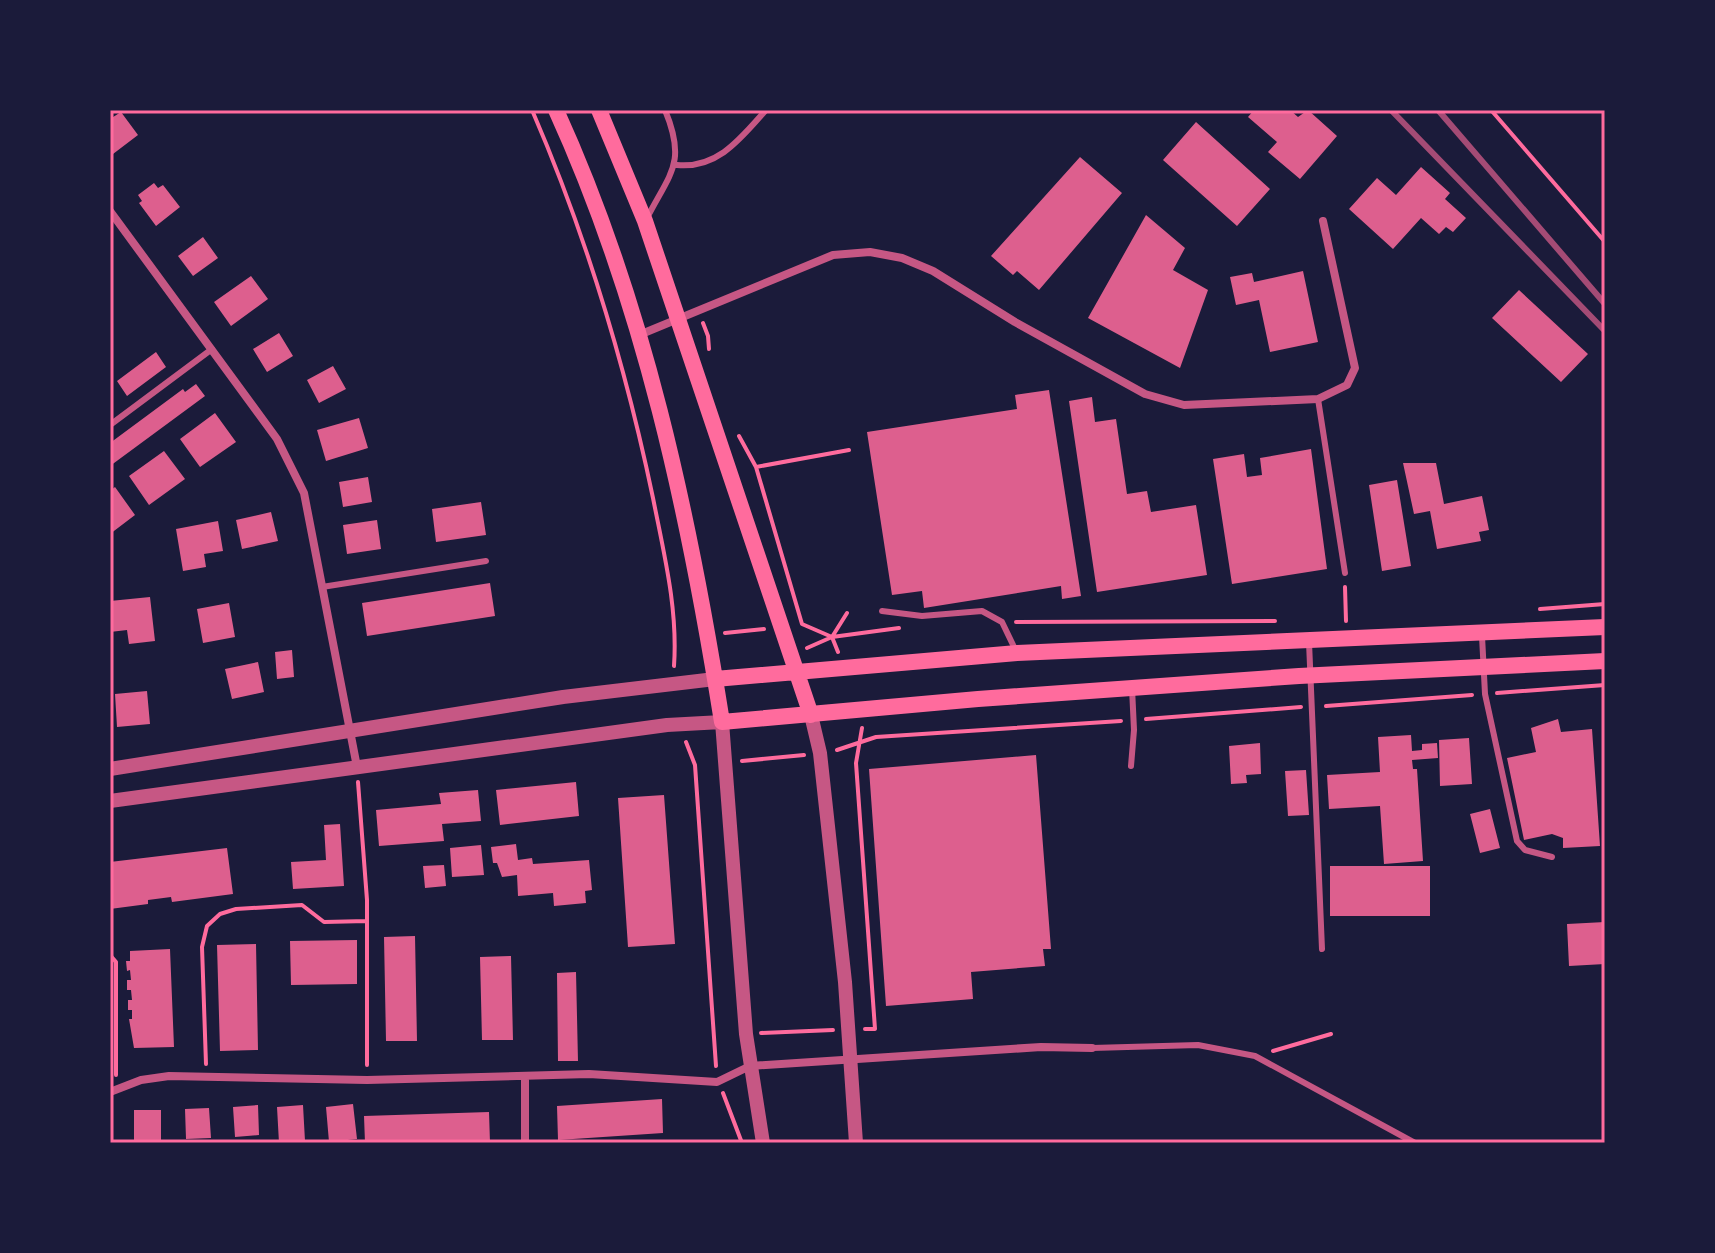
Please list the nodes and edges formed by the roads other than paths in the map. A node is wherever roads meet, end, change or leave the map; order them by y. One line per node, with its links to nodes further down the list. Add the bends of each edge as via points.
1 (556, 110): 10 (main road, via 579,160)
2 (599, 110): 7 (main road)
3 (665, 110): 5 (lane)
4 (766, 110): 5 (lane, via 716,159)
5 (677, 165): 7 (lane)
6 (110, 211): 11 (street)
7 (645, 221): 9 (main road)
8 (1323, 221): 12 (street, via 1355,368 1347,385)
9 (679, 319): 10 (street); 12 (street, via 833,255 870,252 933,271 1145,394 1184,405); 24 (main road)
10 (639, 335): 26 (main road, via 684,510)
11 (212, 349): 13 (lane); 16 (street, via 277,439 304,493)
12 (1318, 399): 15 (lane)
13 (110, 425)
14 (486, 561): 16 (lane)
15 (1345, 573)
16 (322, 587): 30 (street)
17 (882, 611): 21 (lane, via 922,616 982,611 1002,622)
18 (1605, 627): 19 (main road)
19 (1481, 632): 20 (main road); 23 (lane)
20 (1309, 642): 21 (main road); 25 (lane)
21 (1017, 653): 24 (main road)
22 (1605, 661): 23 (main road)
23 (1483, 667): 25 (main road); 35 (lane, via 1517,841 1525,850)
24 (796, 670): 26 (main road); 28 (main road)
25 (1310, 676): 27 (main road); 36 (lane)
26 (715, 679): 29 (main road); 30 (street)
27 (1132, 688): 28 (main road); 31 (lane)
28 (811, 715): 29 (main road); 38 (street, via 820,753)
29 (722, 722): 32 (street); 39 (street)
30 (351, 730): 32 (street); 33 (street)
31 (1131, 766)
32 (357, 767): 34 (street)
33 (110, 769)
34 (110, 801)
35 (1552, 857)
36 (1322, 949)
37 (1092, 1048): 38 (street); 45 (lane, via 1198,1045 1255,1056)
38 (851, 1062): 39 (street); 44 (street)
39 (750, 1066): 40 (street, via 717,1082 589,1074); 43 (street)
40 (525, 1077): 41 (street, via 207,1076 141,1080); 42 (street)
41 (113, 1090)
42 (525, 1143)
43 (763, 1143)
44 (856, 1143)
45 (1415, 1143)

